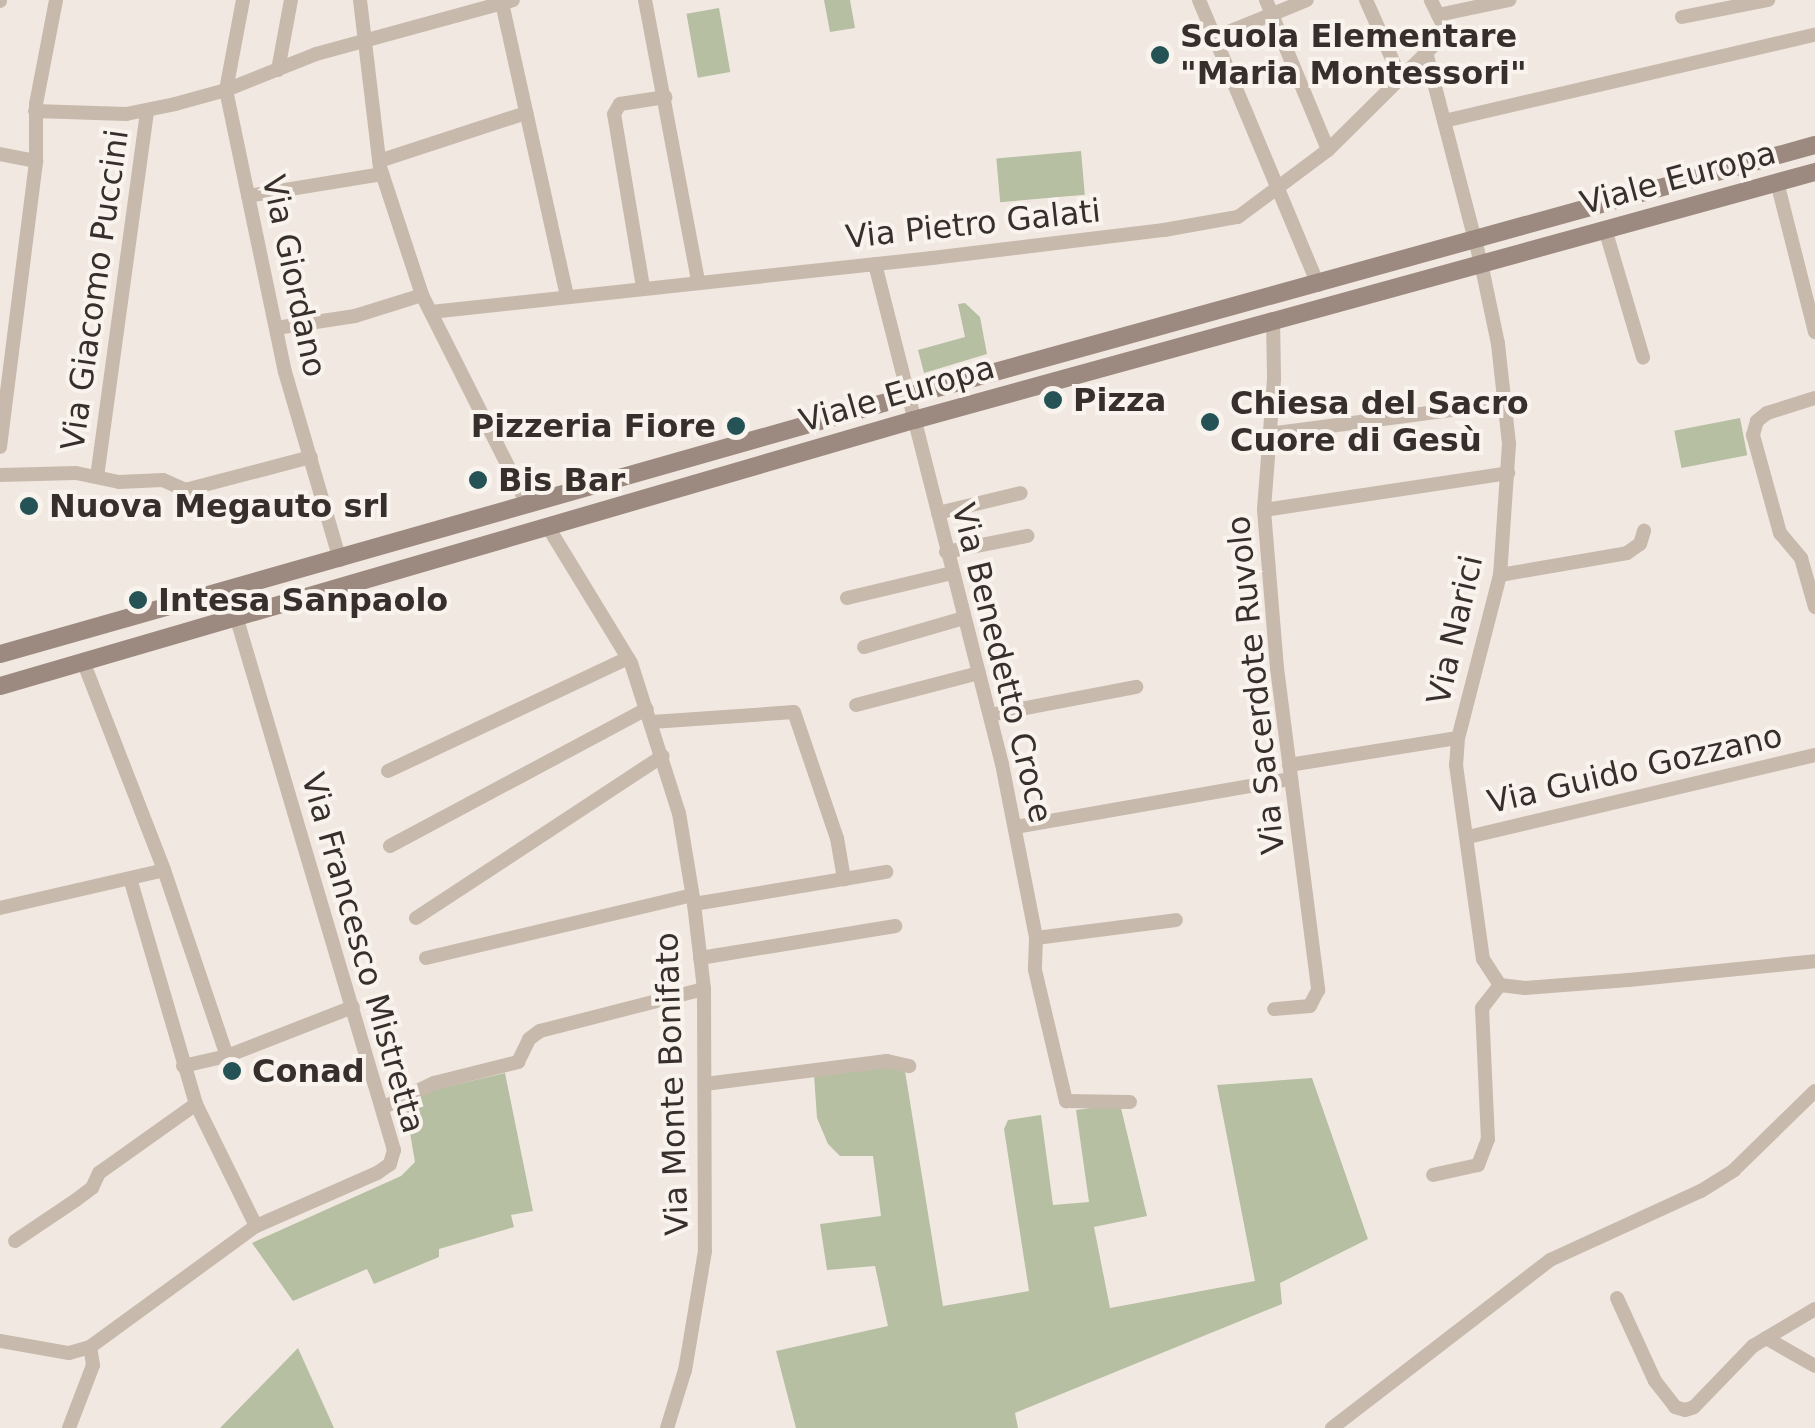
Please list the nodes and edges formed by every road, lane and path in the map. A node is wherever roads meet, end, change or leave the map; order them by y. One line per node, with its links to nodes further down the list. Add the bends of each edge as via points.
1 (56, 0): 25 (street)
2 (242, 0): 22 (street, Via Giordano)
3 (291, 0): 20 (street)
4 (360, 0): 18 (street)
5 (645, 0): 23 (street)
6 (1199, 0): 17 (street)
7 (1308, 0): 13 (street)
8 (1366, 0): 21 (street)
9 (1432, 0): 15 (street)
10 (1508, 0): 15 (street)
11 (1768, 0): 14 (street)
12 (507, 2): 18 (street); 26 (street)
13 (1269, 7): 17 (street); 29 (street)
14 (1682, 17)
15 (1440, 20): 19 (street, Via Pietro Galati, via 1440,40)
16 (1815, 36): 27 (street)
17 (1216, 38): 35 (street)
18 (365, 42): 20 (street); 32 (street)
19 (1426, 52): 21 (street, Via Pietro Galati); 27 (street, Via Narici)
20 (278, 70): 22 (street)
21 (1400, 77): 29 (street, Via Pietro Galati)
22 (226, 90): 24 (street); 36 (street, Via Giordano)
23 (665, 96): 41 (street); 43 (street, via 620,104 614,114)
24 (147, 110): 25 (street, via 79,116); 60 (street, Via Giacomo Puccini)
25 (36, 111): 31 (street)
26 (526, 113): 32 (street); 45 (street)
27 (1444, 121): 38 (street, Via Narici)
28 (1815, 146): 38 (street, Viale Europa)
29 (1328, 150): 35 (street, Via Pietro Galati)
30 (0, 154): 31 (street)
31 (36, 161): 56 (street)
32 (380, 167): 36 (street); 44 (street)
33 (1815, 172): 34 (street, Viale Europa)
34 (1777, 182): 37 (street, Viale Europa); 49 (street)
35 (1280, 188): 40 (street, Via Pietro Galati, via 1238,217); 42 (street)
36 (248, 196): 48 (street, Via Giordano)
37 (1604, 229): 39 (street, Viale Europa); 50 (street)
38 (1474, 239): 39 (street, Via Narici); 42 (street, Viale Europa)
39 (1480, 263): 47 (street, Viale Europa); 53 (street, Via Narici)
40 (875, 264): 41 (street, Via Pietro Galati); 51 (street, Via Benedetto Croce)
41 (698, 281): 43 (street, Via Pietro Galati)
42 (1318, 286): 51 (street, Viale Europa)
43 (643, 288): 45 (street, Via Pietro Galati)
44 (422, 295): 46 (street); 48 (street, via 355,316)
45 (566, 296): 46 (street, Via Pietro Galati)
46 (431, 312): 62 (street)
47 (1272, 319): 54 (street, Viale Europa); 55 (street, Via Sacerdote Ruvolo)
48 (276, 328): 57 (street, Via Giordano)
49 (1815, 332)
50 (1643, 357)
51 (908, 396): 54 (street, Via Benedetto Croce); 62 (street, Viale Europa)
52 (1815, 398): 69 (street, via 1767,413 1753,434 1780,533)
53 (1506, 403): 55 (street); 58 (street, Via Narici)
54 (914, 420): 64 (street, Via Benedetto Croce); 65 (street, Viale Europa)
55 (1269, 434): 63 (street, Via Sacerdote Ruvolo)
56 (0, 447)
57 (311, 457): 60 (street, via 185,490 163,480); 70 (street, Via Giordano)
58 (1508, 473): 63 (street); 72 (street, Via Narici)
59 (0, 475): 60 (street, via 76,472)
60 (98, 478)
61 (1020, 493): 64 (street)
62 (527, 504): 70 (street, Viale Europa)
63 (1264, 510): 91 (street, Via Sacerdote Ruvolo)
64 (938, 513): 68 (street, Via Benedetto Croce)
65 (548, 527): 75 (street, Viale Europa); 79 (street, Via Monte Bonifato)
66 (1644, 532): 72 (street, via 1627,554)
67 (1027, 536): 68 (street)
68 (946, 552): 71 (street, Via Benedetto Croce)
69 (1808, 556): 74 (street)
70 (340, 560): 78 (street, Viale Europa)
71 (952, 573): 73 (street); 76 (street, Via Benedetto Croce)
72 (1500, 574): 87 (street, Via Narici)
73 (847, 598)
74 (1815, 608)
75 (236, 616): 80 (street, Viale Europa); 110 (street, Via Francesco Mistretta)
76 (964, 618): 77 (street); 81 (street, Via Benedetto Croce)
77 (864, 646)
78 (0, 654)
79 (628, 658): 86 (street, Via Monte Bonifato); 90 (street)
80 (83, 661): 82 (street, Viale Europa); 95 (street)
81 (980, 673): 84 (street); 85 (street, Via Benedetto Croce)
82 (0, 686)
83 (1136, 687): 85 (street)
84 (856, 705)
85 (990, 715): 92 (street, Via Benedetto Croce)
86 (649, 716): 89 (street, Via Monte Bonifato); 94 (street); 98 (street, via 794,712 837,838)
87 (1458, 738): 91 (street); 93 (street, Via Narici)
88 (1815, 755): 93 (street, Via Guido Gozzano)
89 (664, 756): 99 (street, Via Monte Bonifato); 101 (street)
90 (388, 770)
91 (1290, 772): 92 (street); 111 (street, Via Sacerdote Ruvolo, via 1318,994 1310,1006)
92 (1014, 828): 104 (street, Via Benedetto Croce)
93 (1468, 837): 108 (street, Via Narici, via 1483,959)
94 (390, 846)
95 (164, 870): 97 (street); 112 (street)
96 (886, 872): 98 (street)
97 (130, 879): 100 (street); 113 (street)
98 (844, 879): 99 (street)
99 (693, 899): 105 (street); 106 (street, Via Monte Bonifato)
100 (0, 908)
101 (416, 918)
102 (1176, 920): 104 (street)
103 (895, 926): 106 (street)
104 (1036, 938): 117 (street, Via Benedetto Croce, via 1034,970 1063,1096 1077,1104)
105 (426, 958)
106 (700, 958): 109 (street, Via Monte Bonifato)
107 (1815, 961): 108 (street)
108 (1500, 985): 120 (street, via 1482,1008 1486,1150 1470,1169)
109 (704, 988): 115 (street, Via Monte Bonifato); 119 (street, via 540,1031 518,1062 434,1083)
110 (353, 1007): 112 (street); 119 (street, Via Francesco Mistretta)
111 (1274, 1010)
112 (227, 1056): 113 (street)
113 (183, 1066): 118 (street)
114 (910, 1066): 115 (street, via 887,1060)
115 (705, 1084): 130 (street, Via Monte Bonifato, via 700,1290)
116 (1815, 1091): 131 (street, via 1734,1170 1550,1260)
117 (1130, 1102)
118 (196, 1104): 121 (street); 122 (street)
119 (382, 1108): 121 (street, Via Francesco Mistretta, via 394,1150 390,1164)
120 (1432, 1175)
121 (256, 1226): 127 (street)
122 (16, 1242)
123 (1617, 1298): 125 (street, via 1655,1381 1685,1410)
124 (1815, 1310): 125 (street)
125 (1766, 1338): 128 (street)
126 (0, 1340): 127 (street, via 69,1353)
127 (90, 1347): 129 (street, via 93,1366)
128 (1815, 1366)
129 (69, 1428)
130 (667, 1428)
131 (1332, 1428)

